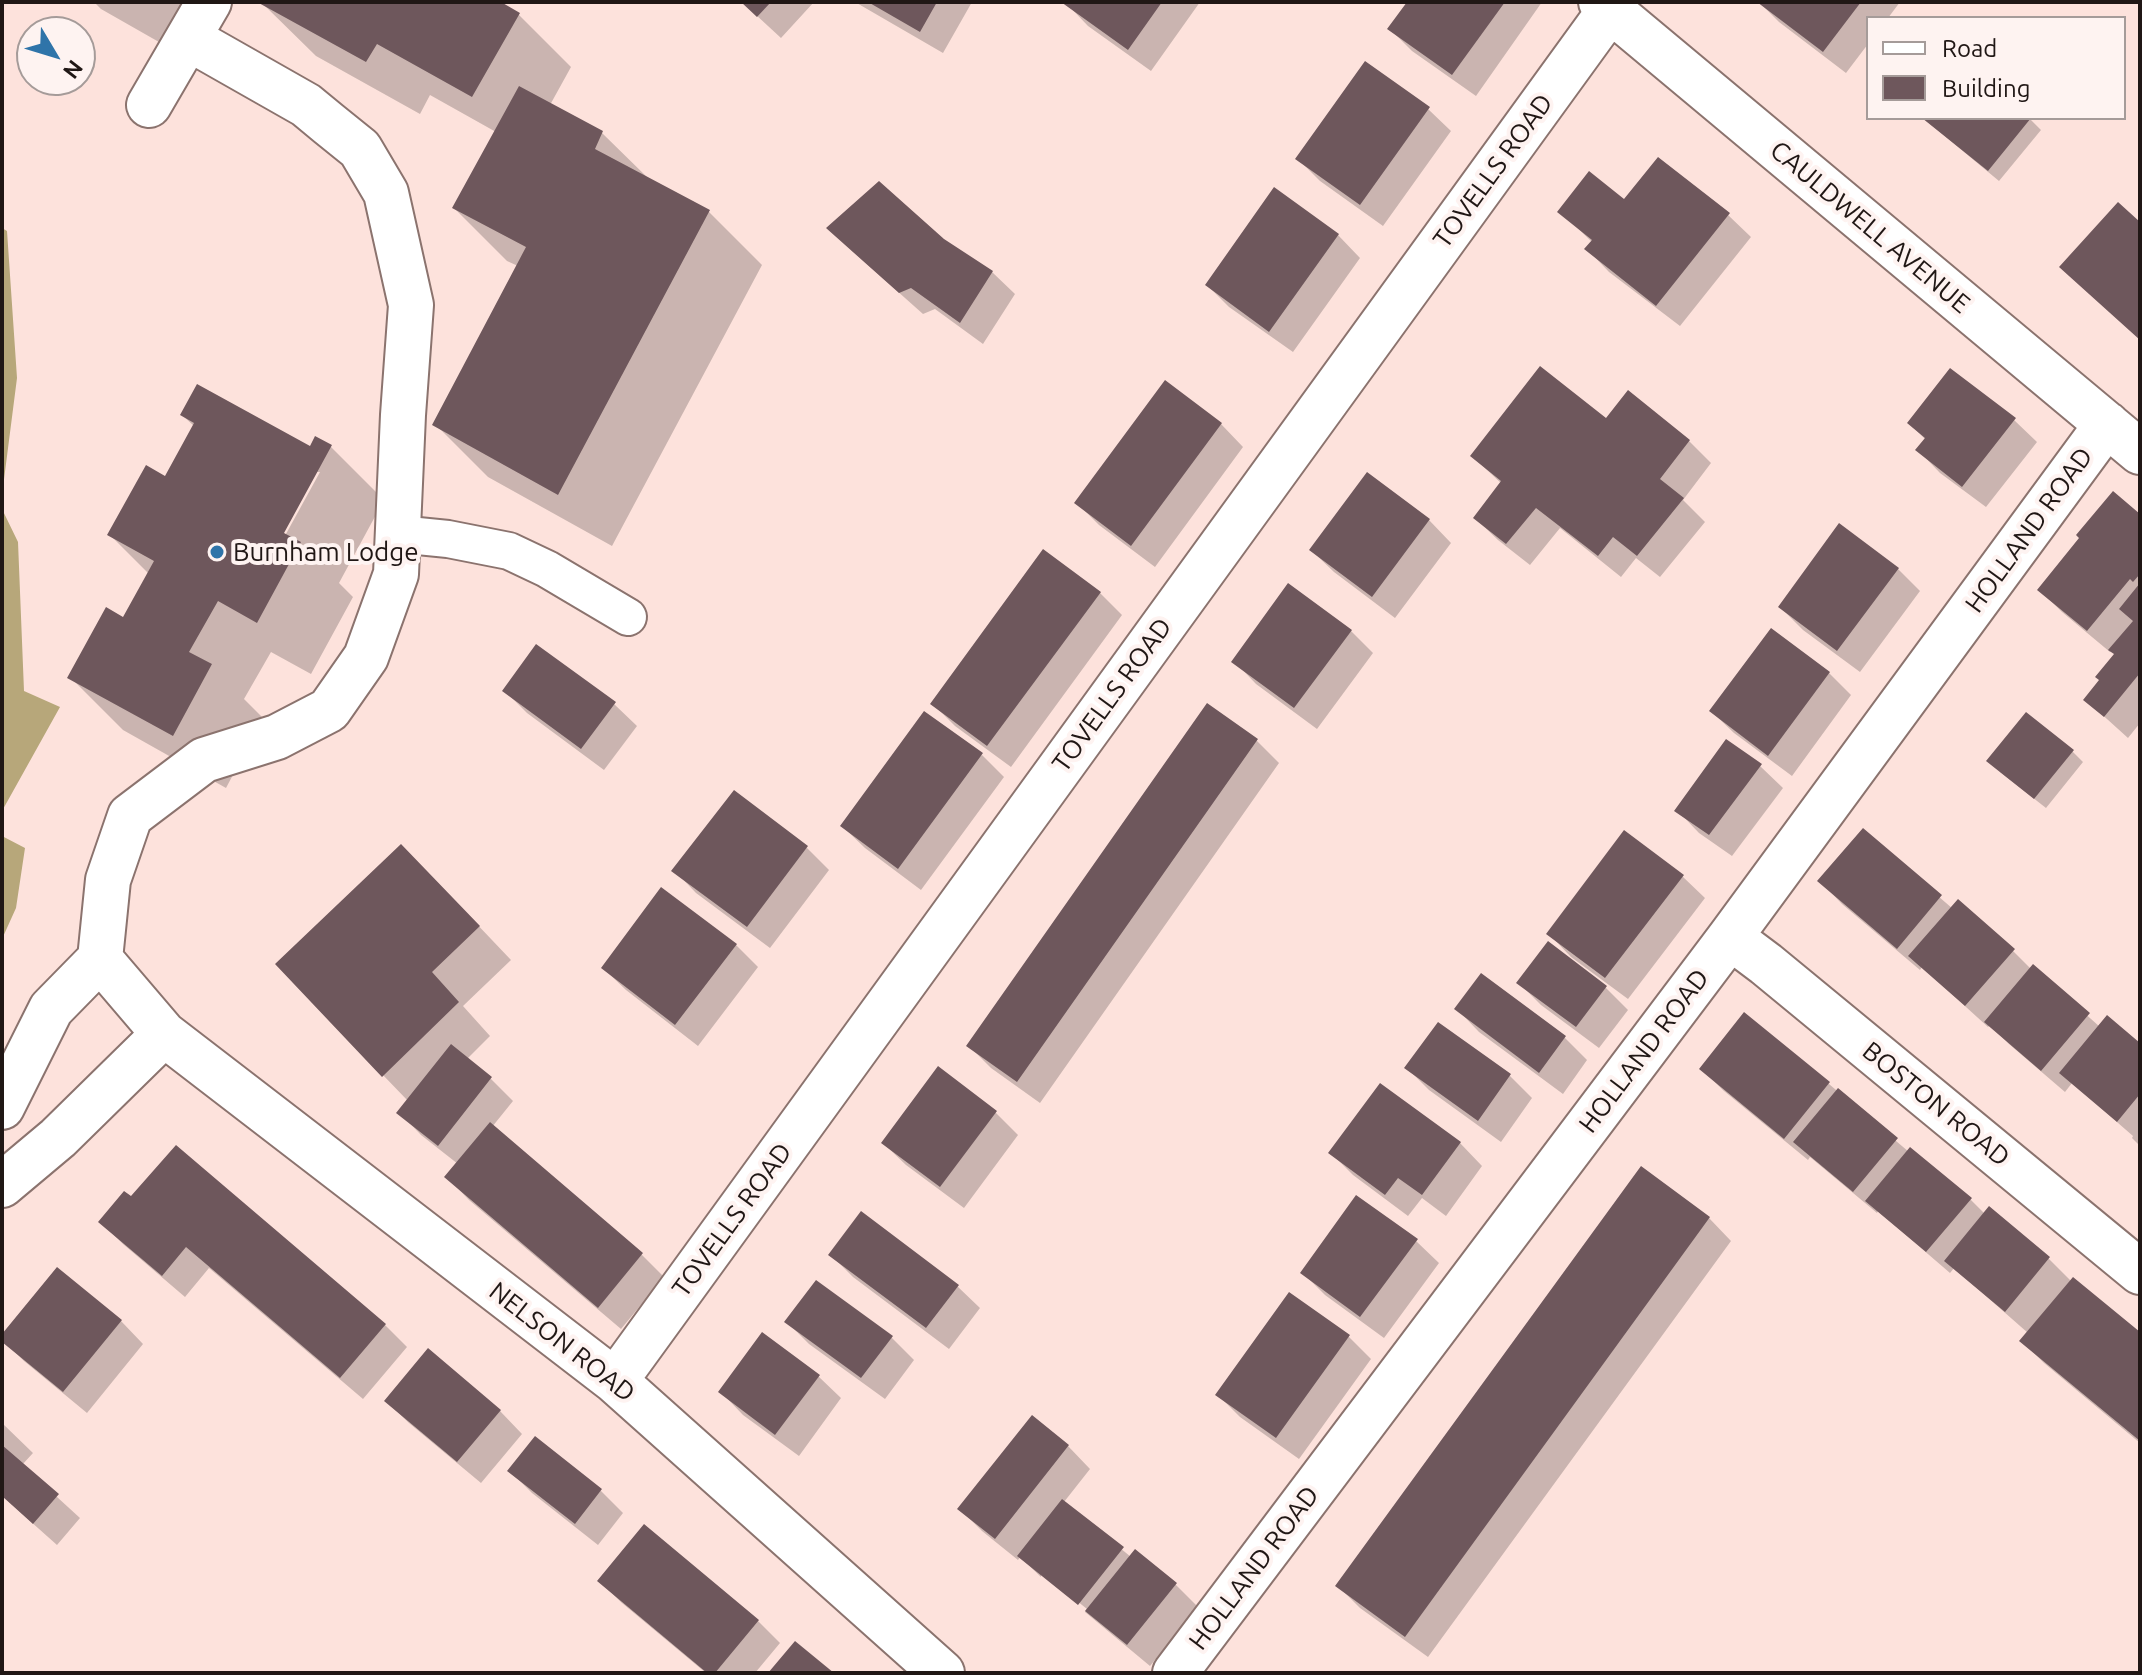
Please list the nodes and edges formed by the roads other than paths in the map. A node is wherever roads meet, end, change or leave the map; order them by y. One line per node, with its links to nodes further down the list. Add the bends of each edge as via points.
1 (1605, 6): 4 (street, CAULDWELL AVENUE); 14 (street, TOVELLS ROAD)
2 (198, 20): 3 (street); 6 (street, via 360,149 386,193 411,305)
3 (149, 105)
4 (2107, 424): 5 (street, CAULDWELL AVENUE); 8 (street, HOLLAND ROAD)
5 (2140, 452)
6 (398, 534): 7 (lane, via 509,551); 9 (street, via 396,574 366,657 329,710 277,737 204,760 130,816 108,880)
7 (628, 617)
8 (1730, 937): 13 (street, BOSTON ROAD); 16 (street, HOLLAND ROAD)
9 (100, 959): 10 (street, NELSON ROAD); 11 (street, via 51,1009)
10 (164, 1034): 12 (street); 14 (street, NELSON ROAD)
11 (2, 1107)
12 (2, 1185)
13 (2140, 1272)
14 (615, 1381): 15 (street, NELSON ROAD)
15 (942, 1673)
16 (1175, 1673)

